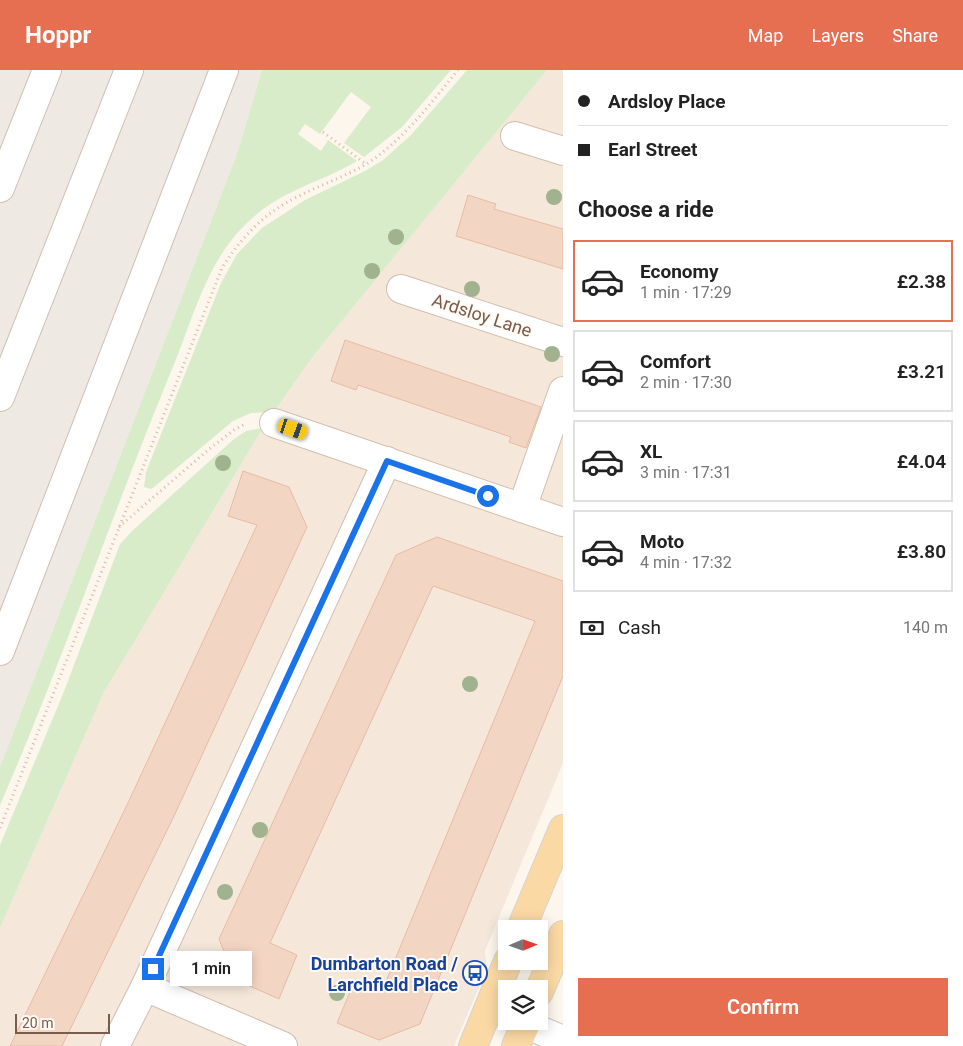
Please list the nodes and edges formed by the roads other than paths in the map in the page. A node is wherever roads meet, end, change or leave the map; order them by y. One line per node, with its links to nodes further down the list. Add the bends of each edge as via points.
1 (47, 70): 6 (street)
2 (129, 70): 10 (street)
3 (224, 70): 15 (street)
4 (516, 136): 5 (street)
5 (563, 151)
6 (0, 188)
7 (401, 289): 8 (street, Ardsloy Lane)
8 (563, 342)
9 (563, 391): 13 (street)
10 (0, 397)
11 (274, 423): 12 (street)
12 (387, 461): 13 (street); 20 (street)
13 (522, 508): 14 (street)
14 (563, 522)
15 (0, 651)
16 (563, 829): 17 (main road)
17 (525, 920)
18 (563, 935): 19 (main road)
19 (544, 980)
20 (145, 987): 24 (street); 25 (street)
21 (501, 1030): 26 (main road)
22 (534, 1030): 23 (street)
23 (563, 1040)
24 (115, 1046)
25 (283, 1046)
26 (473, 1046)

